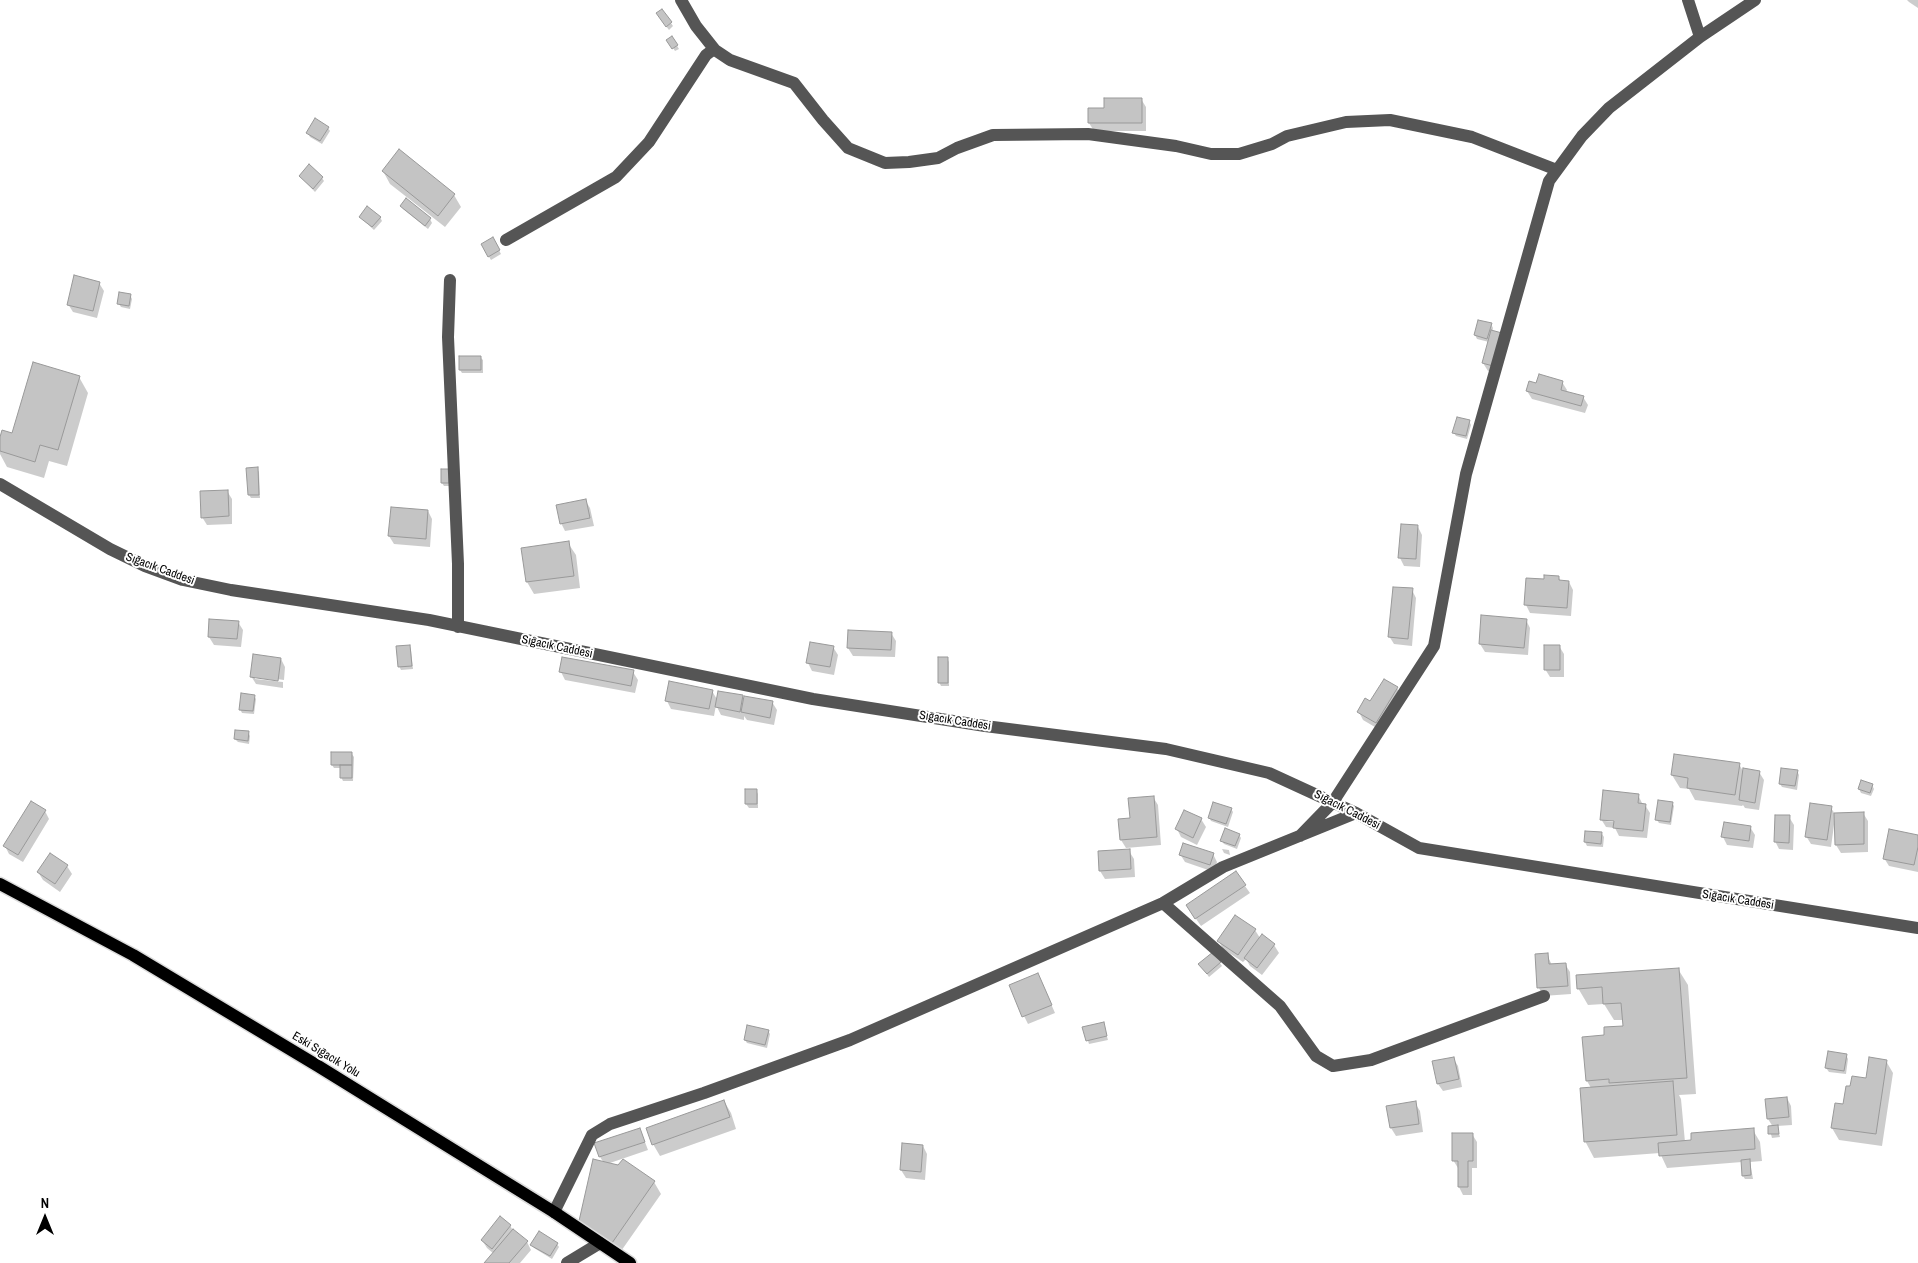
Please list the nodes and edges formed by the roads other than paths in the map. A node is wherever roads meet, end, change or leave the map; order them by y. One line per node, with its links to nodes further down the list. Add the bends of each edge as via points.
1 (681, 0): 5 (street)
2 (1688, 0): 4 (street)
3 (1755, 0): 4 (street)
4 (1700, 37): 6 (street, via 1609,108 1582,136)
5 (714, 49): 6 (street, via 730,60 794,83 848,148 885,163 938,158 993,135 1088,134 1225,155 1256,150 1287,136 1346,122 1390,120 1472,137); 7 (street, via 706,54 649,142 616,177)
6 (1557, 170): 11 (street, via 1549,181 1466,474 1434,646)
7 (506, 240)
8 (450, 280): 10 (street, via 448,337)
9 (0, 484): 10 (street, Sığacık Caddesi, via 110,549 183,580)
10 (458, 626): 11 (street, Sığacık Caddesi, via 813,699 1166,750 1269,773)
11 (1333, 802): 12 (street, Sığacık Caddesi); 13 (street)
12 (1356, 813): 13 (street); 16 (street, Sığacık Caddesi, via 1419,848)
13 (1300, 836): 15 (street, via 1224,867)
14 (0, 884): 18 (main road, Eski Sığacık Yolu, via 133,955)
15 (1163, 903): 17 (street, via 1280,1006 1316,1056 1334,1066 1371,1060); 18 (street, via 850,1040 610,1124 592,1135)
16 (1918, 928)
17 (1544, 996)
18 (554, 1212): 19 (main road, Eski Sığacık Yolu)
19 (600, 1243): 20 (street); 21 (main road, Eski Sığacık Yolu)
20 (567, 1263)
21 (630, 1263)

